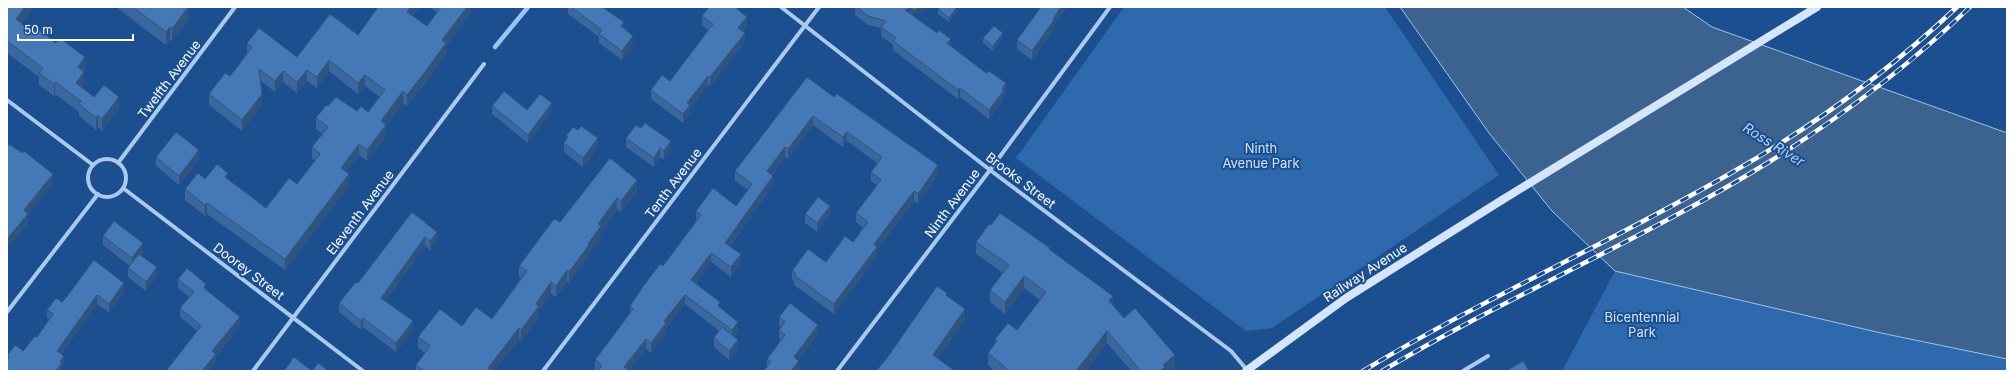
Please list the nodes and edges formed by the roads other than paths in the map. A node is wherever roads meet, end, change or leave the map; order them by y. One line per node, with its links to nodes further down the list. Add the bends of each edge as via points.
1 (235, 7): 9 (street, Twelfth Avenue)
2 (781, 7): 6 (street, Brooks Street)
3 (819, 7): 6 (street, Tenth Avenue)
4 (1110, 7): 11 (street, Ninth Avenue)
5 (1817, 7): 21 (main road, Railway Avenue, via 1346,298)
6 (805, 25): 11 (street, Brooks Street); 19 (street, Tenth Avenue)
7 (484, 64): 15 (street, Eleventh Avenue)
8 (7, 100): 10 (street)
9 (118, 162): 10 (street, via 103,159); 12 (street, via 126,177)
10 (93, 164): 13 (street, via 88,180)
11 (990, 170): 20 (street, Ninth Avenue); 21 (street, Brooks Street, via 1232,351)
12 (123, 188): 13 (street, via 109,196); 15 (street, Doorey Street)
13 (98, 194): 14 (street)
14 (7, 312)
15 (293, 318): 17 (street, Eleventh Avenue); 18 (street, Doorey Street)
16 (1488, 356): 22 (street)
17 (253, 371)
18 (363, 371)
19 (543, 371)
20 (837, 371)
21 (1247, 371)
22 (1464, 371)

